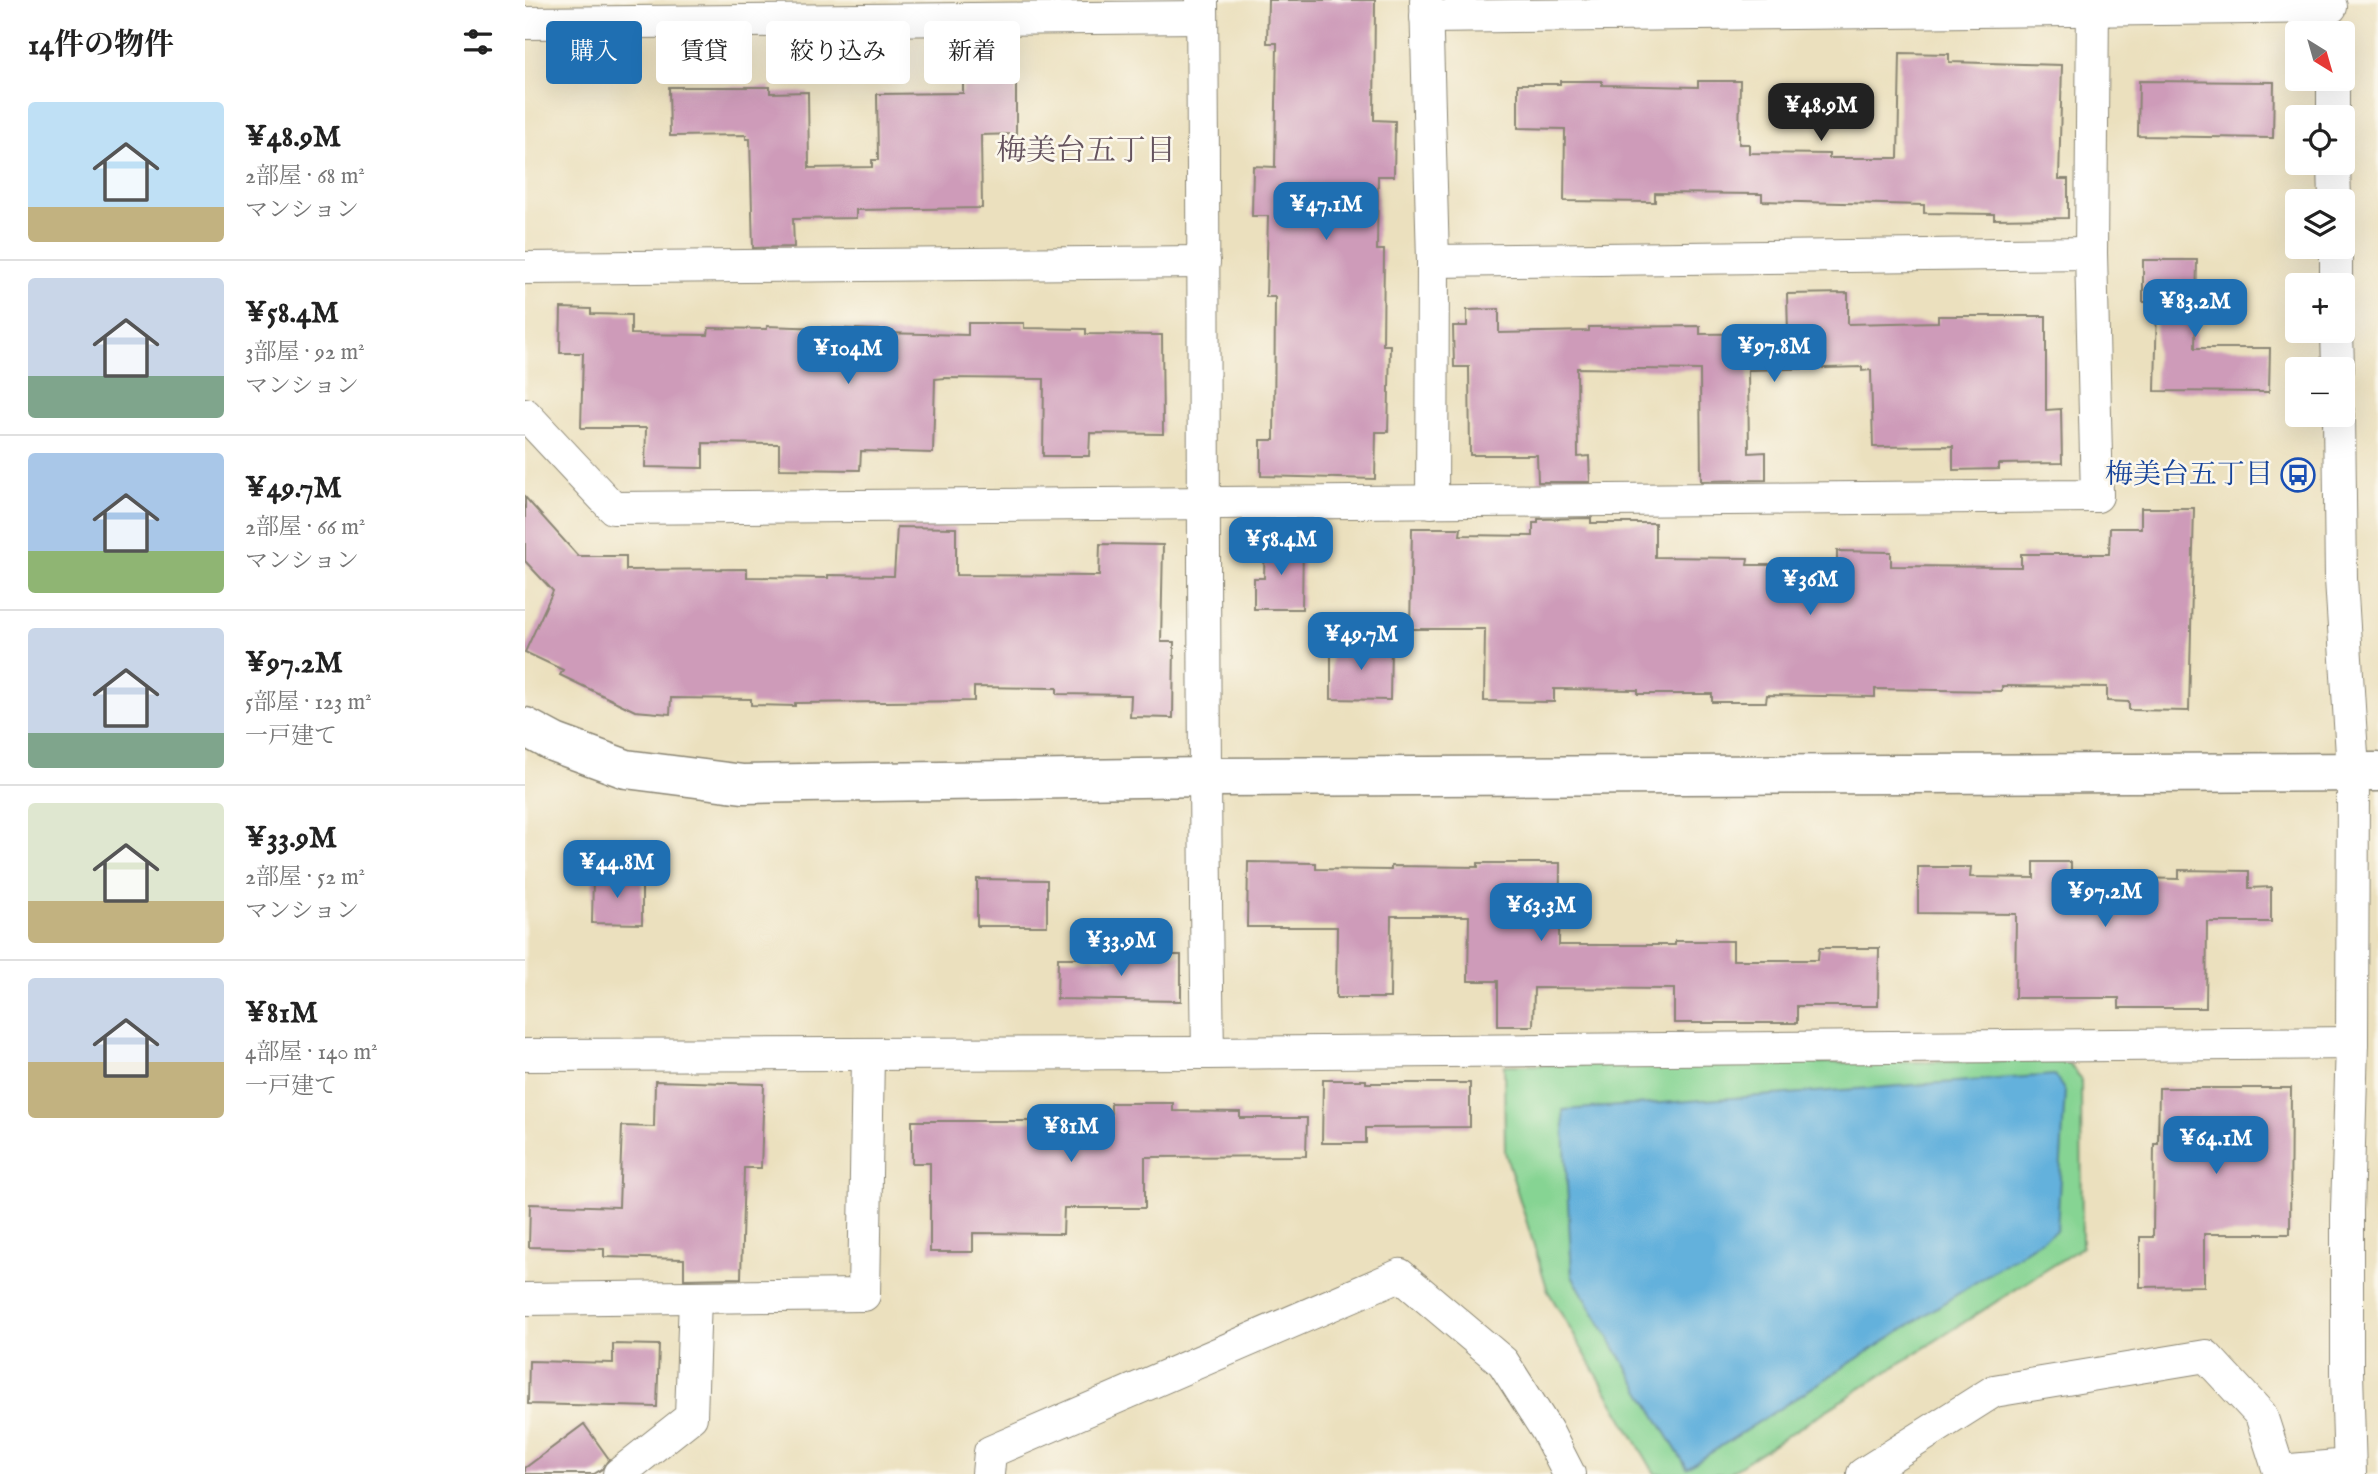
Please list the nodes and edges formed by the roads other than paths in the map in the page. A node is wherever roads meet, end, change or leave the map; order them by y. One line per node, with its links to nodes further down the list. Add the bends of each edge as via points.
1 (2093, 5): 2 (street); 4 (street); 6 (street)
2 (1426, 8): 7 (street)
3 (1202, 9): 5 (street); 8 (street)
4 (2331, 13)
5 (525, 23)
6 (2091, 253): 7 (street); 12 (street, via 2097,496)
7 (1433, 261): 12 (street)
8 (1204, 262): 9 (street); 13 (street)
9 (525, 268)
10 (525, 414): 13 (street, via 613,508)
11 (2339, 427): 15 (street, via 2341,579)
12 (1433, 502): 13 (street)
13 (1205, 503): 16 (street)
14 (525, 727): 16 (street, via 626,769 743,784)
15 (2366, 771): 16 (street); 17 (street)
16 (1205, 777): 18 (street)
17 (2352, 1043): 18 (street); 23 (street, via 2347,1210)
18 (1208, 1053): 19 (street)
19 (869, 1054): 20 (street); 21 (street, via 864,1295)
20 (525, 1055)
21 (695, 1297): 22 (street); 24 (street, via 691,1417)
22 (525, 1299)
23 (2349, 1469): 27 (street, via 2279,1471 2261,1415 2206,1356 1994,1391)
24 (619, 1474)
25 (988, 1474): 26 (street, via 990,1452 1400,1275 1503,1362)
26 (1569, 1474)
27 (1863, 1474)

